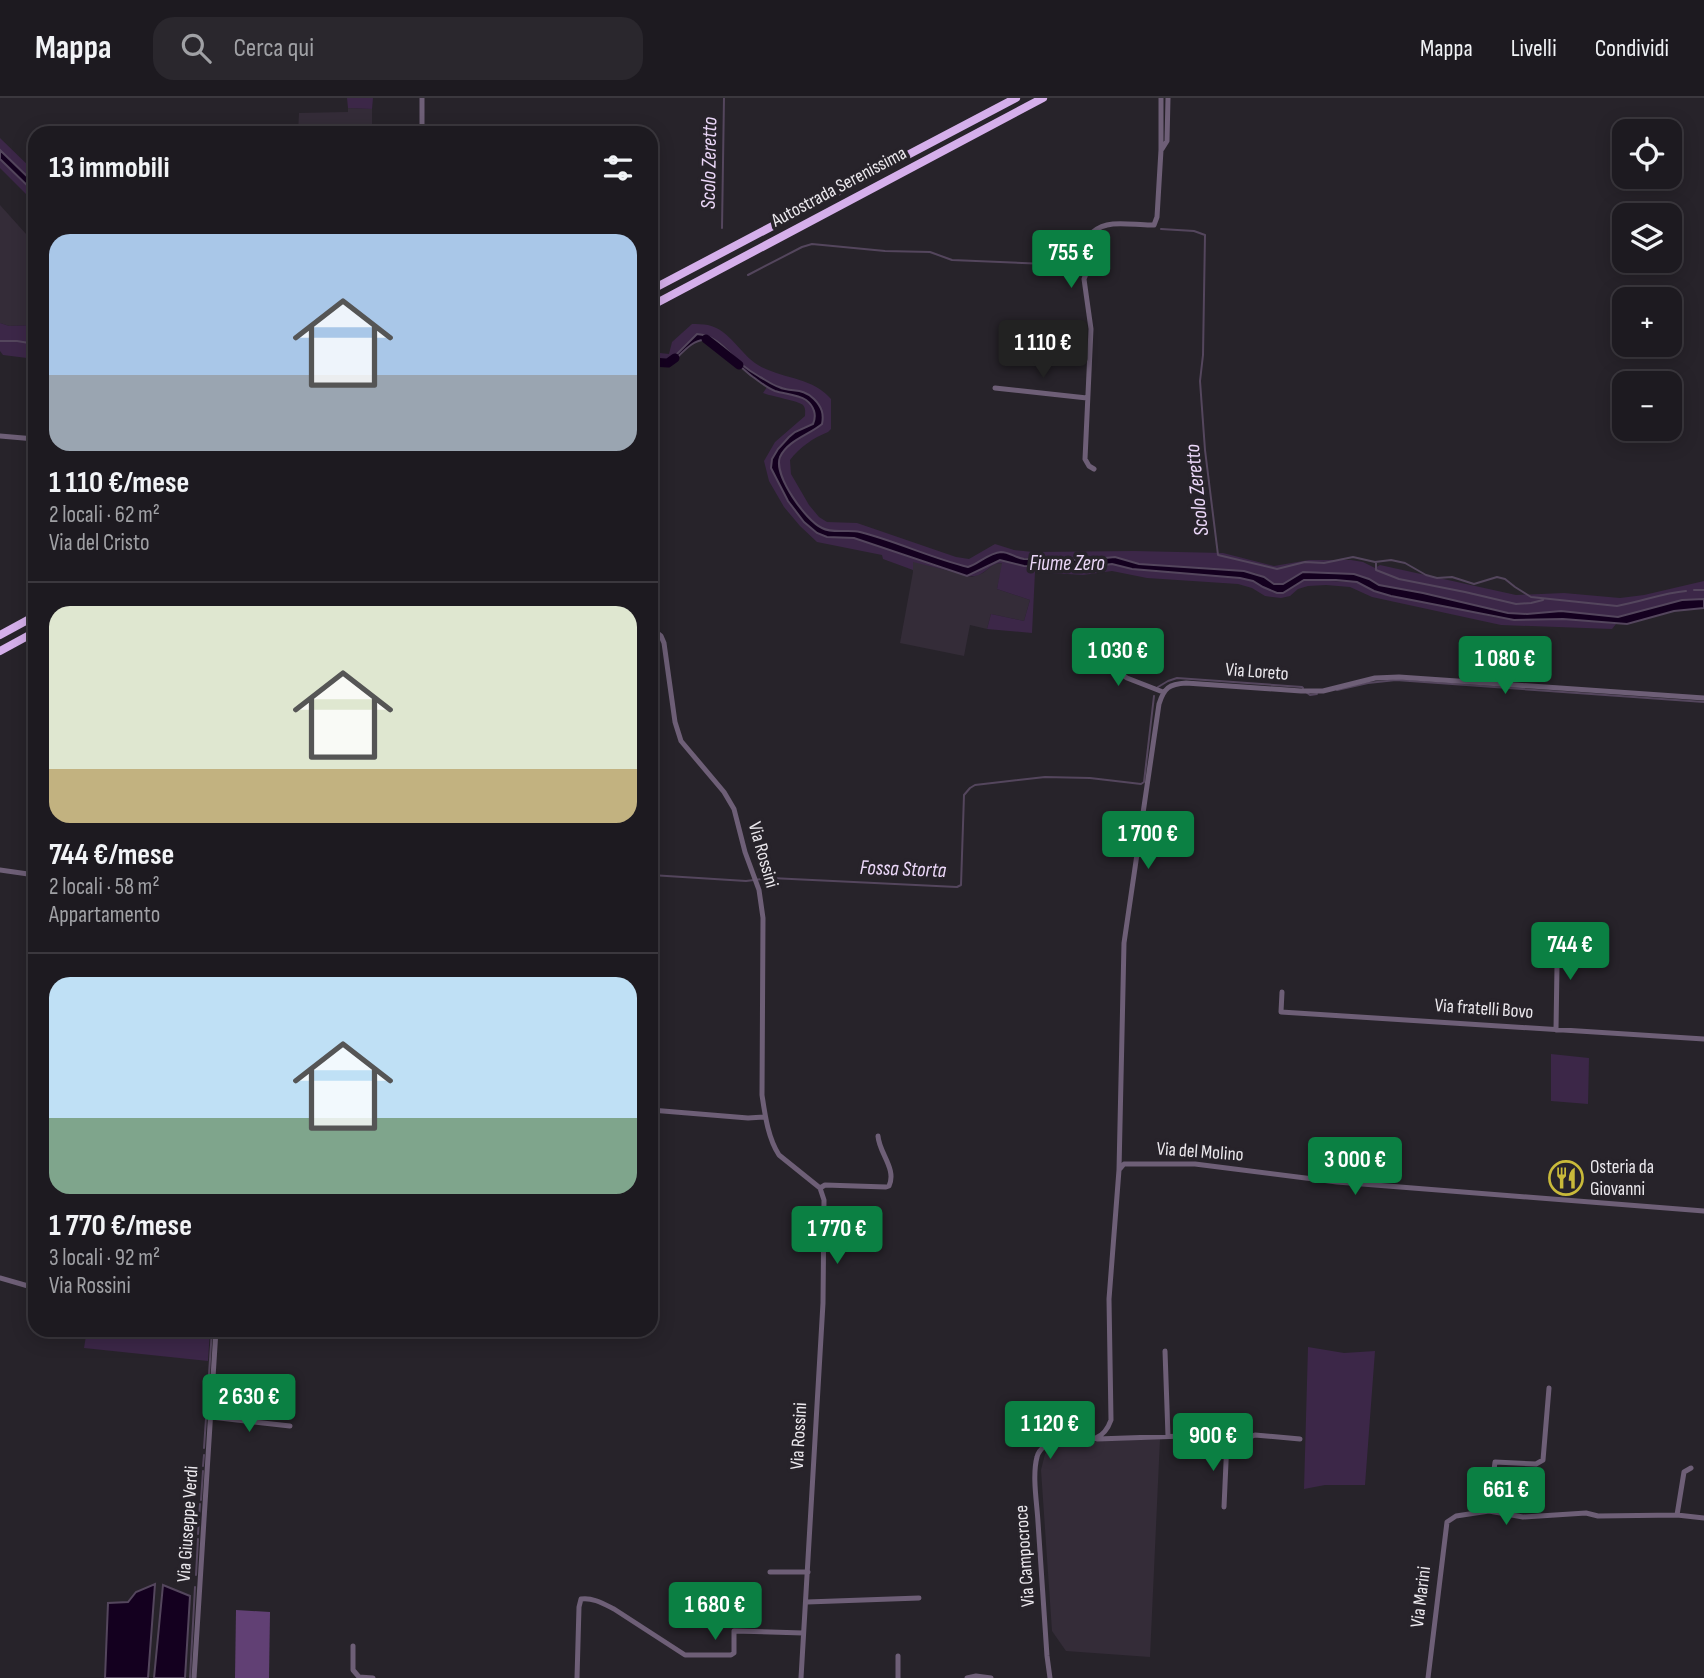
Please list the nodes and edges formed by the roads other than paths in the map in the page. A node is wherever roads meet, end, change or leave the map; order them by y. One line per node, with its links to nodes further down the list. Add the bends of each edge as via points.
1 (422, 98): 6 (street)
2 (1016, 98): 8 (highway, Autostrada Serenissima)
3 (1043, 98): 9 (highway, Autostrada Serenissima)
4 (1161, 98): 7 (street)
5 (1168, 98): 7 (street, via 1167,141)
6 (422, 126)
7 (1161, 150): 11 (street, via 1154,225 1105,225 1093,232 1092,258 1084,279 1091,320)
8 (658, 286)
9 (658, 302)
10 (995, 388): 11 (street)
11 (1087, 398): 14 (street, via 1085,458)
12 (0, 436): 13 (street)
13 (28, 438)
14 (1094, 470)
15 (28, 620): 17 (highway)
16 (658, 634): 29 (street, Via Rossini, via 664,643 678,734 734,809 759,890)
17 (0, 635)
18 (28, 636): 20 (highway)
19 (1114, 648): 21 (street, via 1118,672)
20 (0, 651)
21 (1163, 692): 22 (street, Via Loreto, via 1186,683 1323,691 1399,677); 34 (street, via 1124,943)
22 (1704, 698)
23 (0, 870): 24 (street)
24 (28, 874)
25 (1546, 964): 27 (street, via 1557,966)
26 (1282, 992): 27 (street, Via fratelli Bovo, via 1281,1012)
27 (1556, 1030): 30 (street, Via fratelli Bovo)
28 (770, 1032): 29 (street)
29 (762, 1033): 32 (street, Via Rossini)
30 (1704, 1039)
31 (658, 1111): 32 (street)
32 (765, 1117): 35 (street, Via Rossini, via 779,1155)
33 (878, 1136): 35 (street, via 888,1161 889,1186)
34 (1119, 1170): 36 (street, Via del Molino, via 1124,1164 1195,1164 1337,1182); 45 (street, via 1109,1299 1111,1420)
35 (820, 1188): 54 (street, Via Rossini, via 825,1214)
36 (1704, 1211)
37 (0, 1279): 38 (street)
38 (28, 1286)
39 (216, 1337): 42 (street, Via Giuseppe Verdi)
40 (1165, 1351): 44 (street)
41 (1549, 1388): 50 (street, via 1543,1460 1536,1464 1495,1462)
42 (211, 1417): 43 (street); 60 (street, Via Giuseppe Verdi)
43 (290, 1426)
44 (1168, 1436): 45 (street, Via Campocroce); 47 (street, Via Campocroce)
45 (1097, 1439): 68 (street, Via Campocroce, via 1049,1443 1037,1457)
46 (1300, 1439): 47 (street, Via Campocroce, via 1255,1435)
47 (1227, 1440): 49 (street)
48 (1691, 1468): 51 (street, via 1684,1472)
49 (1224, 1507)
50 (1489, 1511): 51 (street, Via Marini, via 1523,1517); 69 (street, Via Marini, via 1456,1516 1447,1522)
51 (1677, 1515): 52 (street, Via Marini)
52 (1704, 1518)
53 (770, 1572): 54 (street)
54 (808, 1572): 56 (street, Via Rossini)
55 (919, 1598): 56 (street)
56 (807, 1602): 57 (street, Via Rossini)
57 (803, 1633): 63 (street, via 734,1631 731,1655 685,1656 614,1609 586,1598 579,1607); 64 (street, Via Rossini)
58 (353, 1646): 61 (street, via 353,1670)
59 (898, 1656): 65 (street)
60 (194, 1678)
61 (359, 1678): 62 (street)
62 (373, 1678)
63 (577, 1678)
64 (801, 1678)
65 (898, 1678)
66 (967, 1678): 67 (street)
67 (991, 1678)
68 (1050, 1678)
69 (1428, 1678)

